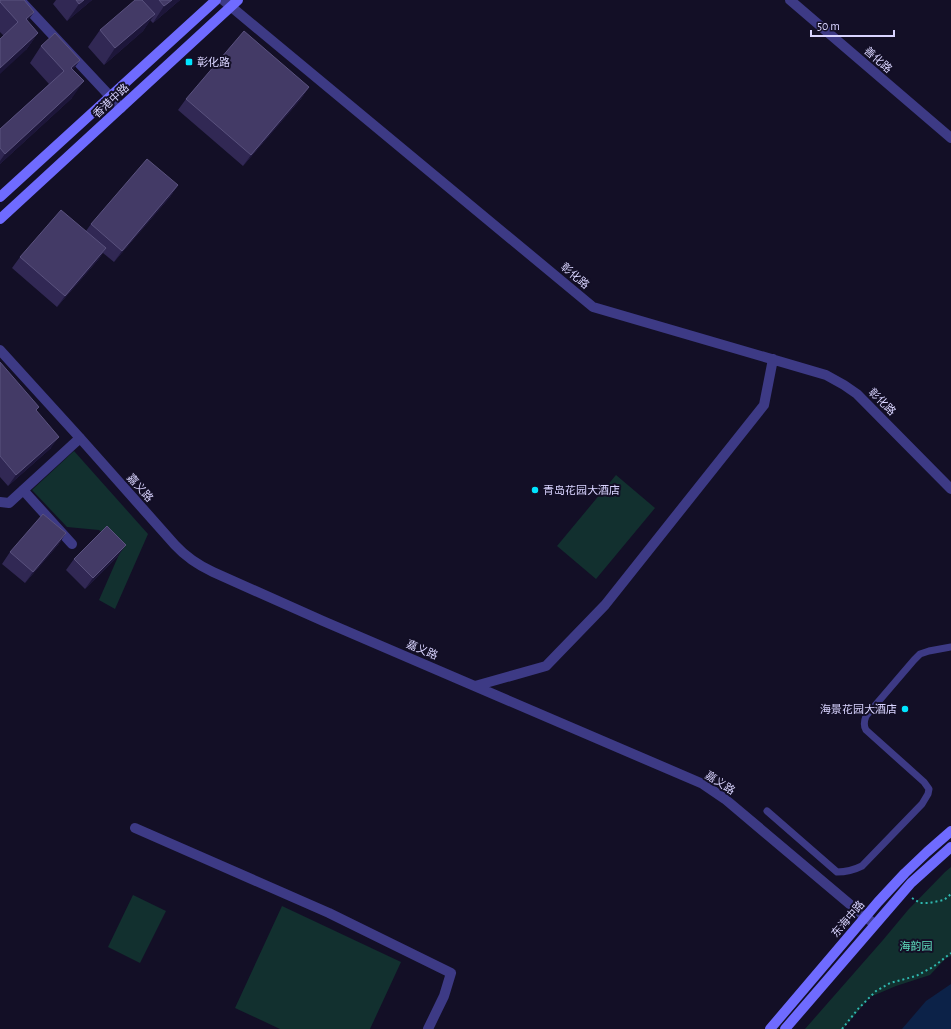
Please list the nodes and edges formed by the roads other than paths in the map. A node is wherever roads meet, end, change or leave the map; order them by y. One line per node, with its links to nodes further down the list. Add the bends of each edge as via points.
1 (20, 0): 5 (street)
2 (216, 0): 5 (main road, 香港中路)
3 (231, 2): 6 (main road, 香港中路); 11 (street, 彰化路, via 593,307)
4 (796, 2): 7 (street, 善化路)
5 (110, 96): 6 (street); 8 (main road, 香港中路)
6 (121, 108): 9 (main road, 香港中路)
7 (951, 138)
8 (0, 197)
9 (0, 219)
10 (0, 350): 12 (street, 嘉义路)
11 (773, 360): 13 (street, 彰化路, via 826,375 857,394); 19 (street, via 764,405 605,605 546,666)
12 (80, 438): 14 (street); 19 (street, 嘉义路, via 175,545 198,564)
13 (949, 484)
14 (24, 490): 16 (street); 17 (street)
15 (0, 493): 16 (street)
16 (4, 503)
17 (72, 544)
18 (951, 647): 20 (lane, via 920,654 866,716 866,730 929,789 922,804 862,866 837,872)
19 (475, 686): 24 (street, 嘉义路, via 703,784 725,799)
20 (768, 811)
21 (135, 828): 26 (street, via 329,913 451,973 444,996)
22 (951, 831): 24 (main road, 东海中路, via 905,873)
23 (951, 847): 25 (main road, via 902,893)
24 (865, 917): 25 (street, 嘉义路); 27 (main road, 东海中路)
25 (875, 924): 28 (main road)
26 (428, 1029)
27 (770, 1029)
28 (785, 1029)

